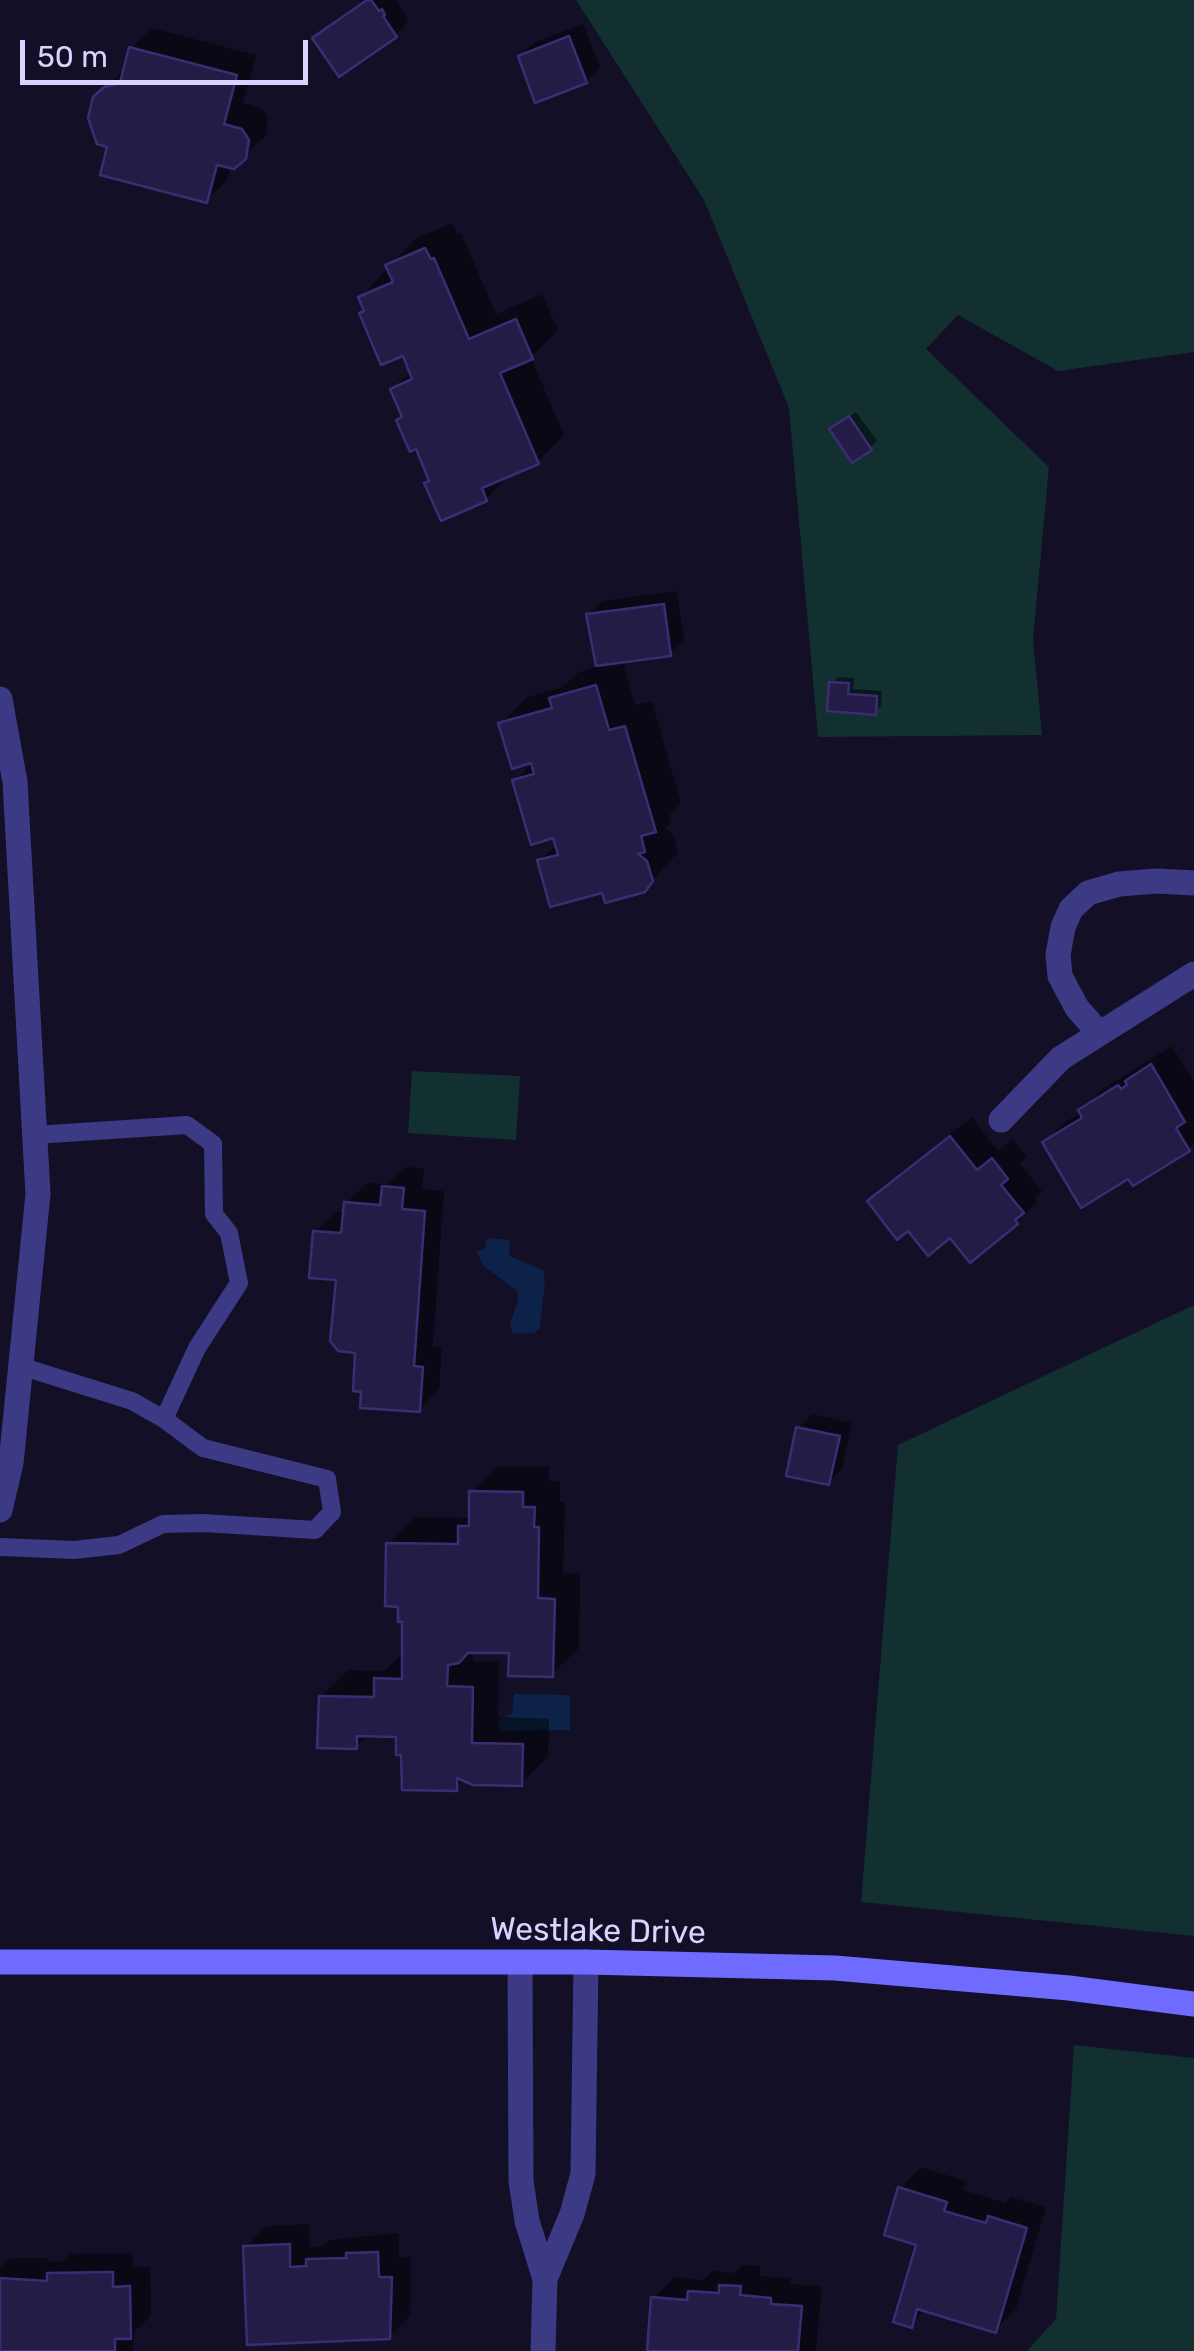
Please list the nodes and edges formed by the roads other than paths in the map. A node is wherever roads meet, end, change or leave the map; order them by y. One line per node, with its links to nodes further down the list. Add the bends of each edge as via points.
1 (0, 699): 6 (street, via 15,782)
2 (1194, 883): 4 (street, via 1118,884 1088,893 1071,909 1058,956 1060,976)
3 (1194, 974): 4 (street)
4 (1099, 1033): 5 (street, via 1061,1058)
5 (1001, 1120)
6 (35, 1134): 7 (street, via 38,1194); 8 (lane, via 188,1125 213,1144 214,1214 229,1233 240,1283 197,1348)
7 (20, 1366): 8 (lane, via 132,1401); 9 (street)
8 (164, 1419): 10 (lane, via 203,1448 326,1479 332,1512 314,1530 163,1524 120,1545)
9 (0, 1510)
10 (0, 1547)
11 (0, 1962): 13 (street, Westlake Drive)
12 (586, 1962): 13 (street, Westlake Drive); 14 (street, Westlake Drive, via 835,1968); 15 (street, via 582,2174)
13 (520, 1963): 15 (street, via 521,2181)
14 (1194, 2004)
15 (545, 2279): 16 (street)
16 (542, 2351)

